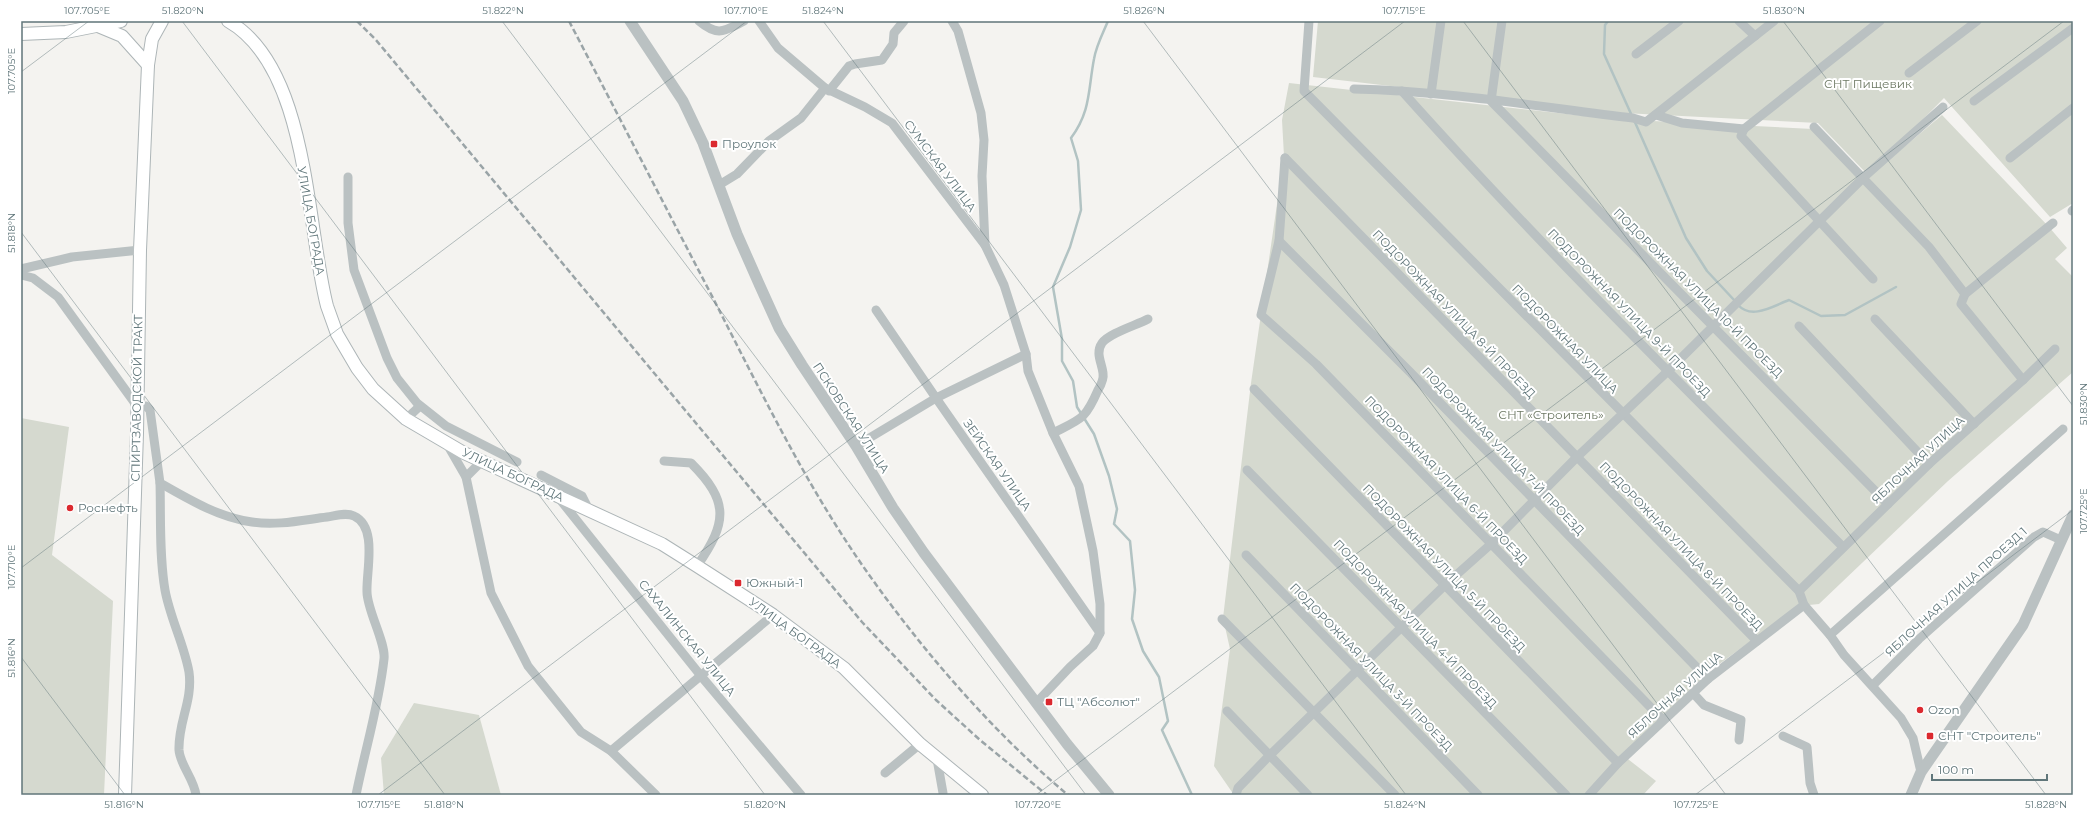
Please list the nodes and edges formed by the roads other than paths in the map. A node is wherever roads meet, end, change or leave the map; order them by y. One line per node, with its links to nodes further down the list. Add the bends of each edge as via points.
1 (121, 21): 18 (main road)
2 (162, 21): 23 (main road, СПИРТЗАВОДСКОЙ ТРАКТ, via 152,39)
3 (228, 21): 63 (main road, УЛИЦА БОГРАДА, via 250,37 277,76 288,101 296,130 324,293 337,334 373,388)
4 (630, 21): 39 (street, ПСКОВСКАЯ УЛИЦА, via 683,101)
5 (700, 21): 6 (street, via 710,30 718,31)
6 (744, 21)
7 (759, 21): 25 (street, СУМСКАЯ УЛИЦА, via 778,48)
8 (904, 21): 25 (street, via 894,33 893,44 882,60 849,66)
9 (952, 21): 43 (street, via 958,31 981,113 984,140 982,176)
10 (1309, 21): 62 (street, ПОДОРОЖНАЯ УЛИЦА, via 1304,91)
11 (1441, 21): 28 (street)
12 (1502, 21): 29 (street)
13 (1679, 21): 22 (street)
14 (1739, 21): 21 (street)
15 (1774, 21): 21 (street)
16 (1880, 21): 35 (street)
17 (1977, 21): 24 (street)
18 (98, 26): 20 (main road, via 66,32); 23 (main road, via 122,36)
19 (2073, 28): 30 (street)
20 (21, 34)
21 (1755, 36): 33 (street)
22 (1636, 54)
23 (148, 65): 44 (main road, СПИРТЗАВОДСКОЙ ТРАКТ)
24 (1909, 73)
25 (827, 89): 39 (street, via 801,118 769,141 737,174); 43 (street, СУМСКАЯ УЛИЦА, via 892,123)
26 (1354, 89): 27 (street)
27 (1402, 91): 28 (street); 56 (street, ПОДОРОЖНАЯ УЛИЦА 9-Й ПРОЕЗД, via 1468,165)
28 (1431, 94): 29 (street)
29 (1491, 100): 33 (street, via 1646,122); 52 (street, ПОДОРОЖНАЯ УЛИЦА 10-Й ПРОЕЗД)
30 (1974, 101)
31 (1942, 107): 38 (street)
32 (2073, 108): 36 (street)
33 (1656, 115): 35 (street, via 1682,123)
34 (1814, 127): 38 (street)
35 (1744, 129): 40 (street, via 1741,136 1749,147)
36 (2010, 158)
37 (348, 177): 61 (street, via 348,223 354,270 387,358 397,378)
38 (1863, 178): 40 (street); 48 (street, via 1929,247)
39 (719, 185): 68 (street, ПСКОВСКАЯ УЛИЦА, via 737,234 779,328)
40 (1820, 220): 47 (street); 52 (street)
41 (2053, 223): 48 (street)
42 (1280, 241): 69 (street, ПОДОРОЖНАЯ УЛИЦА 8-Й ПРОЕЗД, via 1285,158); 79 (street, ПОДОРОЖНАЯ УЛИЦА 7-Й ПРОЕЗД); 84 (street, ПОДОРОЖНАЯ УЛИЦА 6-Й ПРОЕЗД, via 1261,315 1316,364)
43 (985, 244): 55 (street, via 1004,286)
44 (140, 250): 45 (street, via 72,257); 60 (main road, СПИРТЗАВОДСКОЙ ТРАКТ)
45 (21, 269)
46 (21, 275): 60 (street, via 33,278 58,297)
47 (1873, 279)
48 (1965, 294): 57 (street, via 1961,304)
49 (876, 310): 59 (street, ЗЕЙСКАЯ УЛИЦА)
50 (1148, 319): 66 (street, via 1113,335 1102,343 1099,352 1104,373 1089,410 1077,422)
51 (1875, 319): 64 (street)
52 (1713, 326): 56 (street); 80 (street, ПОДОРОЖНАЯ УЛИЦА 10-Й ПРОЕЗД)
53 (1798, 326): 73 (street)
54 (2055, 349): 57 (street, ЯБЛОЧНАЯ УЛИЦА)
55 (1026, 354): 59 (street); 66 (street, via 1028,372)
56 (1668, 370): 62 (street); 85 (street, ПОДОРОЖНАЯ УЛИЦА 9-Й ПРОЕЗД)
57 (2024, 380): 64 (street, ЯБЛОЧНАЯ УЛИЦА)
58 (1254, 390): 88 (street, ПОДОРОЖНАЯ УЛИЦА 5-Й ПРОЕЗД)
59 (936, 398): 68 (street); 94 (street, ЗЕЙСКАЯ УЛИЦА)
60 (137, 406): 77 (street, via 146,406 150,410); 116 (main road, СПИРТЗАВОДСКОЙ ТРАКТ)
61 (420, 406): 63 (street); 72 (street, via 446,426)
62 (1622, 414): 69 (street); 89 (street, ПОДОРОЖНАЯ УЛИЦА)
63 (406, 419): 67 (main road, УЛИЦА БОГРАДА)
64 (1974, 424): 73 (street, ЯБЛОЧНАЯ УЛИЦА)
65 (2062, 430): 95 (street)
66 (1053, 433): 94 (street, via 1079,486 1093,551 1100,604)
67 (447, 444): 70 (main road, УЛИЦА БОГРАДА); 76 (street)
68 (856, 446): 102 (street, ПСКОВСКАЯ УЛИЦА, via 892,508)
69 (1576, 457): 79 (street); 96 (street, ПОДОРОЖНАЯ УЛИЦА 8-Й ПРОЕЗД)
70 (482, 461): 76 (street); 78 (main road, УЛИЦА БОГРАДА)
71 (664, 461): 87 (street, via 691,463 713,488 720,503 719,528)
72 (517, 462)
73 (1929, 464): 80 (street, ЯБЛОЧНАЯ УЛИЦА)
74 (1247, 470): 93 (street, ПОДОРОЖНАЯ УЛИЦА 4-Й ПРОЕЗД)
75 (540, 474): 81 (street, via 582,496)
76 (466, 477): 109 (street, via 491,593 528,666 581,732)
77 (160, 483): 117 (street, via 165,590 188,672 190,696 180,735 179,752); 118 (street, via 188,499 252,522 282,522 343,514 353,516 362,522 367,533 370,554 367,593 384,657)
78 (556, 495): 81 (main road, УЛИЦА БОГРАДА); 98 (street, САХАЛИНСКАЯ УЛИЦА)
79 (1534, 500): 84 (street); 99 (street, ПОДОРОЖНАЯ УЛИЦА 7-Й ПРОЕЗД)
80 (1888, 504): 85 (street, ЯБЛОЧНАЯ УЛИЦА)
81 (589, 510): 87 (main road, УЛИЦА БОГРАДА, via 662,544)
82 (2073, 515): 83 (street)
83 (2061, 540): 100 (street, ЯБЛОЧНАЯ УЛИЦА ПРОЕЗД 1, via 2043,532 2034,537 1919,639); 113 (street, via 2024,625)
84 (1491, 544): 88 (street); 105 (street, ПОДОРОЖНАЯ УЛИЦА 6-Й ПРОЕЗД)
85 (1843, 547): 89 (street, ЯБЛОЧНАЯ УЛИЦА)
86 (1246, 555): 97 (street, ПОДОРОЖНАЯ УЛИЦА 3-Й ПРОЕЗД)
87 (698, 566): 91 (main road, УЛИЦА БОГРАДА)
88 (1445, 585): 93 (street); 112 (street, ПОДОРОЖНАЯ УЛИЦА 5-Й ПРОЕЗД)
89 (1798, 591): 90 (street, ПОДОРОЖНАЯ УЛИЦА)
90 (1804, 605): 95 (street, ПОДОРОЖНАЯ УЛИЦА); 96 (street, ЯБЛОЧНАЯ УЛИЦА)
91 (773, 615): 98 (street); 108 (main road, УЛИЦА БОГРАДА, via 844,668)
92 (1222, 619): 104 (street)
93 (1402, 627): 97 (street); 127 (street, ПОДОРОЖНАЯ УЛИЦА 4-Й ПРОЕЗД)
94 (1100, 632): 102 (street, via 1093,646 1070,666)
95 (1830, 635): 100 (street, ПОДОРОЖНАЯ УЛИЦА, via 1844,655)
96 (1757, 641): 99 (street, ЯБЛОЧНАЯ УЛИЦА)
97 (1359, 670): 104 (street); 126 (street, ПОДОРОЖНАЯ УЛИЦА 3-Й ПРОЕЗД)
98 (702, 676): 109 (street); 120 (street, САХАЛИНСКАЯ УЛИЦА)
99 (1708, 679): 101 (street, ЯБЛОЧНАЯ УЛИЦА)
100 (1872, 685): 113 (street, ПОДОРОЖНАЯ УЛИЦА, via 1901,718 1913,738)
101 (1693, 693): 105 (street, ЯБЛОЧНАЯ УЛИЦА); 107 (street, via 1704,705 1741,720)
102 (1036, 703): 122 (street, ПСКОВСКАЯ УЛИЦА)
103 (1227, 711): 110 (street)
104 (1314, 713): 110 (street); 125 (street)
105 (1663, 720): 112 (street, ЯБЛОЧНАЯ УЛИЦА)
106 (1783, 736): 129 (street, via 1806,747)
107 (1739, 740)
108 (920, 744): 111 (main road, УЛИЦА БОГРАДА); 114 (street)
109 (612, 750): 119 (street)
110 (1270, 756): 123 (street, via 1238,788); 124 (street)
111 (937, 759): 115 (street); 121 (main road, УЛИЦА БОГРАДА)
112 (1618, 763): 128 (street, ЯБЛОЧНАЯ УЛИЦА)
113 (1921, 772): 130 (street)
114 (885, 773)
115 (943, 794)
116 (125, 795)
117 (196, 795)
118 (356, 795)
119 (656, 795)
120 (801, 795)
121 (982, 795)
122 (1109, 795)
123 (1236, 795)
124 (1308, 795)
125 (1395, 795)
126 (1478, 795)
127 (1566, 795)
128 (1589, 795)
129 (1814, 795)
130 (1911, 795)

